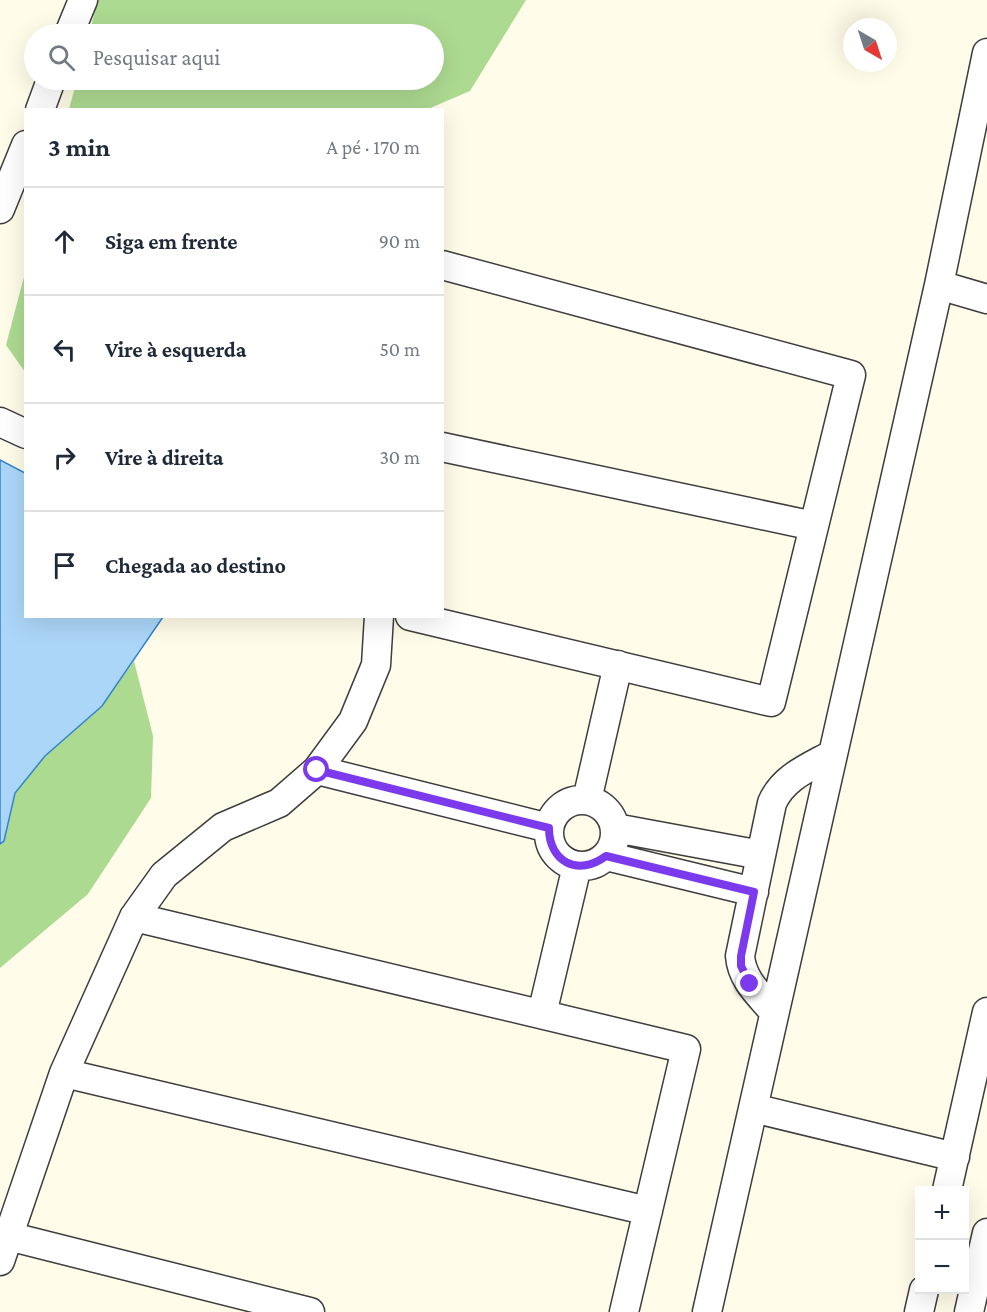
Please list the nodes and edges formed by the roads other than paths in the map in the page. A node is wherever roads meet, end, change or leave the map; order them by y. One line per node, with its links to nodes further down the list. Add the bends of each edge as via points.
1 (83, 0): 2 (street)
2 (73, 24)
3 (987, 53): 9 (street)
4 (47, 90): 5 (street)
5 (41, 108)
6 (24, 150): 7 (street)
7 (0, 209)
8 (444, 266): 14 (street, via 851,375)
9 (939, 285): 10 (street); 18 (street)
10 (987, 299)
11 (0, 422): 12 (street)
12 (24, 433)
13 (444, 447): 14 (street)
14 (814, 526): 17 (street, via 771,702)
15 (379, 618): 19 (street, via 375,665 357,712)
16 (418, 618): 17 (street)
17 (618, 665): 20 (street)
18 (833, 754): 23 (street, via 793,776 780,788 772,803); 28 (street)
19 (317, 770): 21 (street); 27 (street, via 279,803 223,827 164,875)
20 (587, 800): 21 (street, via 567,803 558,809); 22 (street, via 606,809)
21 (549, 828): 25 (street, via 552,849 558,857)
22 (615, 828): 23 (street); 24 (street, via 612,848)
23 (761, 855): 26 (street)
24 (606, 856): 25 (street, via 597,863); 26 (street)
25 (577, 866): 30 (street)
26 (754, 892): 28 (street, via 741,966)
27 (134, 917): 30 (street); 31 (street)
28 (774, 1012): 32 (street)
29 (987, 1012): 33 (street)
30 (542, 1014): 35 (street, via 686,1048)
31 (64, 1072): 35 (street); 37 (street)
32 (753, 1108): 33 (street); 41 (street)
33 (955, 1157): 34 (street)
34 (948, 1186)
35 (648, 1211): 40 (street)
36 (987, 1233): 43 (street)
37 (4, 1248): 39 (street)
38 (923, 1294): 42 (street)
39 (310, 1312)
40 (624, 1312)
41 (707, 1312)
42 (919, 1312)
43 (969, 1312)

